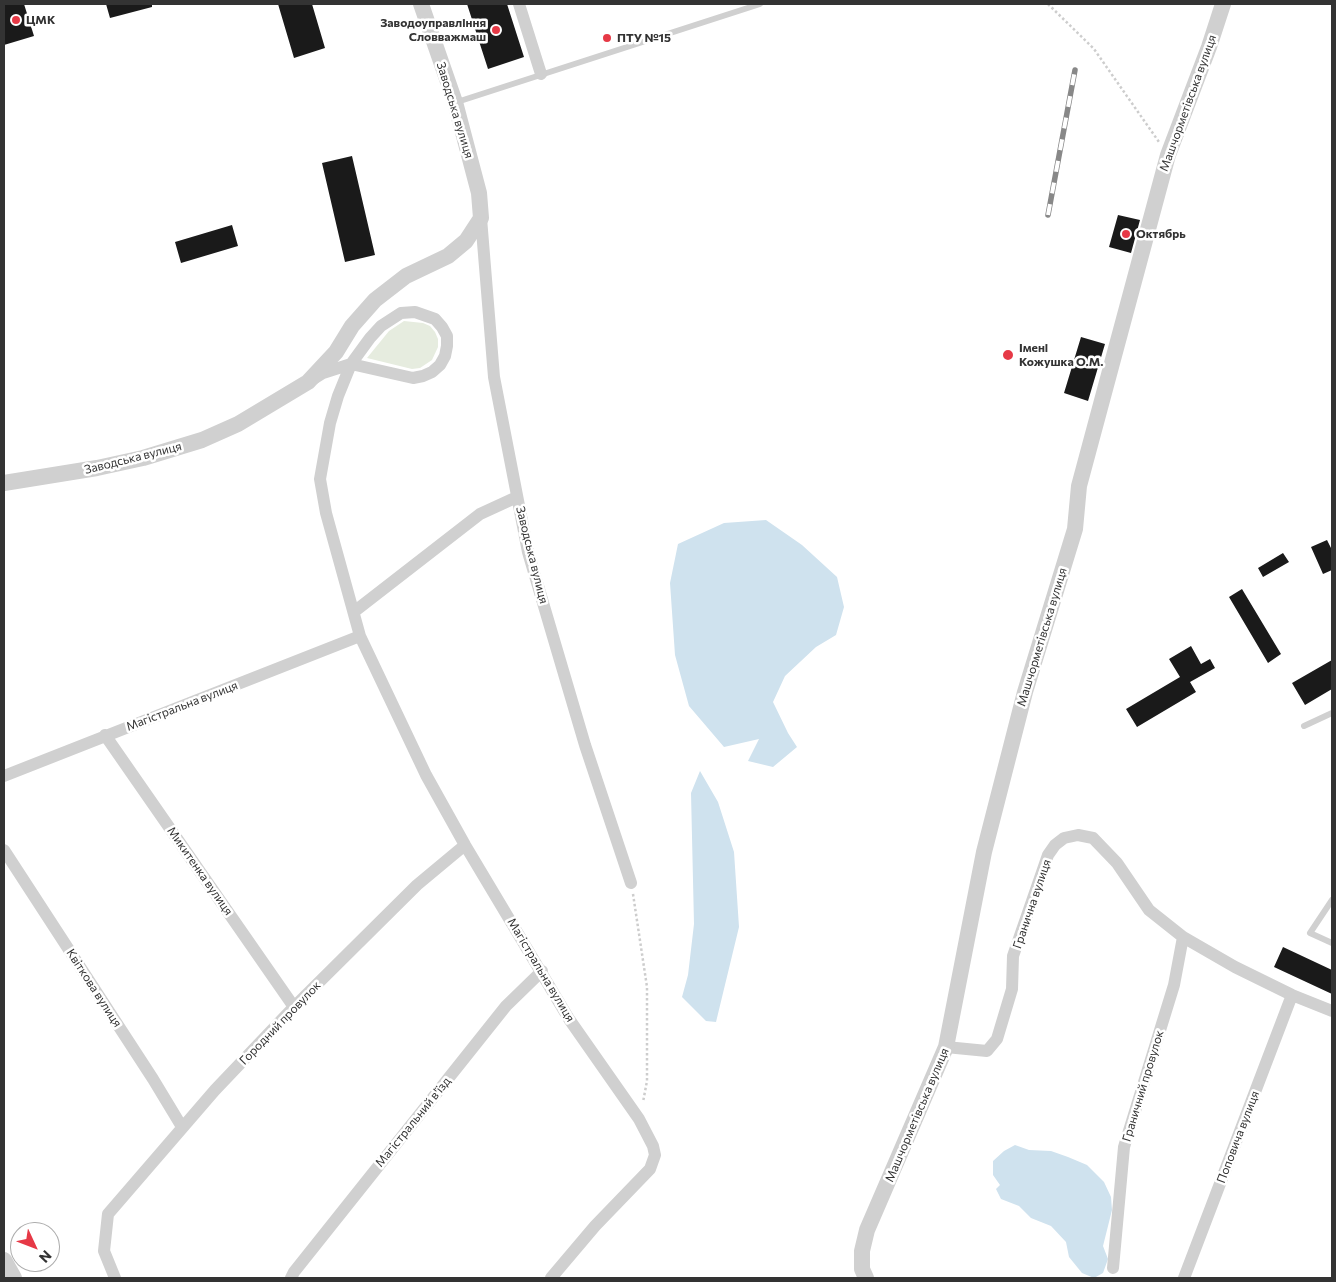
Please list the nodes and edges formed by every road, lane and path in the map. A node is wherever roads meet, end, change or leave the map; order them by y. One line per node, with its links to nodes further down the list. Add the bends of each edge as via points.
1 (421, 4): 7 (street, Заводська вулиця)
2 (519, 4): 6 (street)
3 (760, 4): 6 (lane)
4 (1048, 4): 8 (path, via 1094,49)
5 (1224, 4): 8 (street, Машчорметівська вулиця)
6 (541, 74): 7 (lane)
7 (455, 102): 9 (street, Заводська вулиця, via 480,194)
8 (1168, 155): 30 (street, Машчорметівська вулиця, via 1079,486 1075,529 1025,692 984,852)
9 (481, 218): 11 (street, Заводська вулиця, via 466,241 448,256 406,276 375,300 352,326 336,352); 13 (street, Заводська вулиця, via 494,377)
10 (351, 364): 10 (street, via 412,378 423,376 440,365 445,356 447,336 436,319 415,312 401,313 381,326); 11 (street, Заводська вулиця, via 323,373); 14 (street, Магістральна вулиця, via 330,422 320,479 326,513)
11 (308, 382): 12 (street, Заводська вулиця, via 238,424 202,440 98,468)
12 (4, 483)
13 (517, 497): 14 (street, via 480,514); 22 (street, Заводська вулиця, via 528,552)
14 (355, 611): 15 (street, Магістральна вулиця)
15 (360, 636): 18 (street, Магістральна вулиця); 20 (street, Магістральна вулиця, via 426,775)
16 (1332, 713): 17 (lane)
17 (1304, 726)
18 (106, 735): 19 (street, Магістральна вулиця); 28 (street, Микитенка вулиця)
19 (4, 776)
20 (465, 845): 26 (street, Магістральна вулиця); 28 (street, Городний провулок, via 417,885)
21 (4, 850): 32 (street, Квіткова вулиця)
22 (631, 883): 31 (path, via 647,987 647,1081)
23 (1332, 900): 25 (lane, via 1310,933)
24 (1184, 937): 27 (street, Гранична вулиця, via 1234,967); 30 (street, Гранична вулиця, via 1149,910 1117,863 1093,838 1078,835 1064,838 1048,855 1013,956 1012,990 997,1039 987,1050); 34 (street, Граничний провулок, via 1174,985 1124,1147)
25 (1332, 943)
26 (542, 971): 31 (street, Магістральна вулиця, via 570,1019); 38 (street, Магістральний в'їзд, via 506,1006)
27 (1292, 995): 29 (street, Гранична вулиця); 40 (street, Поповича вулиця)
28 (294, 1006): 32 (street, Городний провулок)
29 (1332, 1012)
30 (946, 1047): 35 (street, Машчорметівська вулиця, via 868,1230 862,1251)
31 (640, 1119): 39 (street, Магістральна вулиця, via 655,1155 650,1169)
32 (182, 1127): 37 (street, Городний провулок, via 108,1214 104,1251)
33 (4, 1260): 36 (street)
34 (1113, 1268)
35 (862, 1275)
36 (14, 1278)
37 (115, 1278)
38 (290, 1278)
39 (551, 1278)
40 (1184, 1278)

